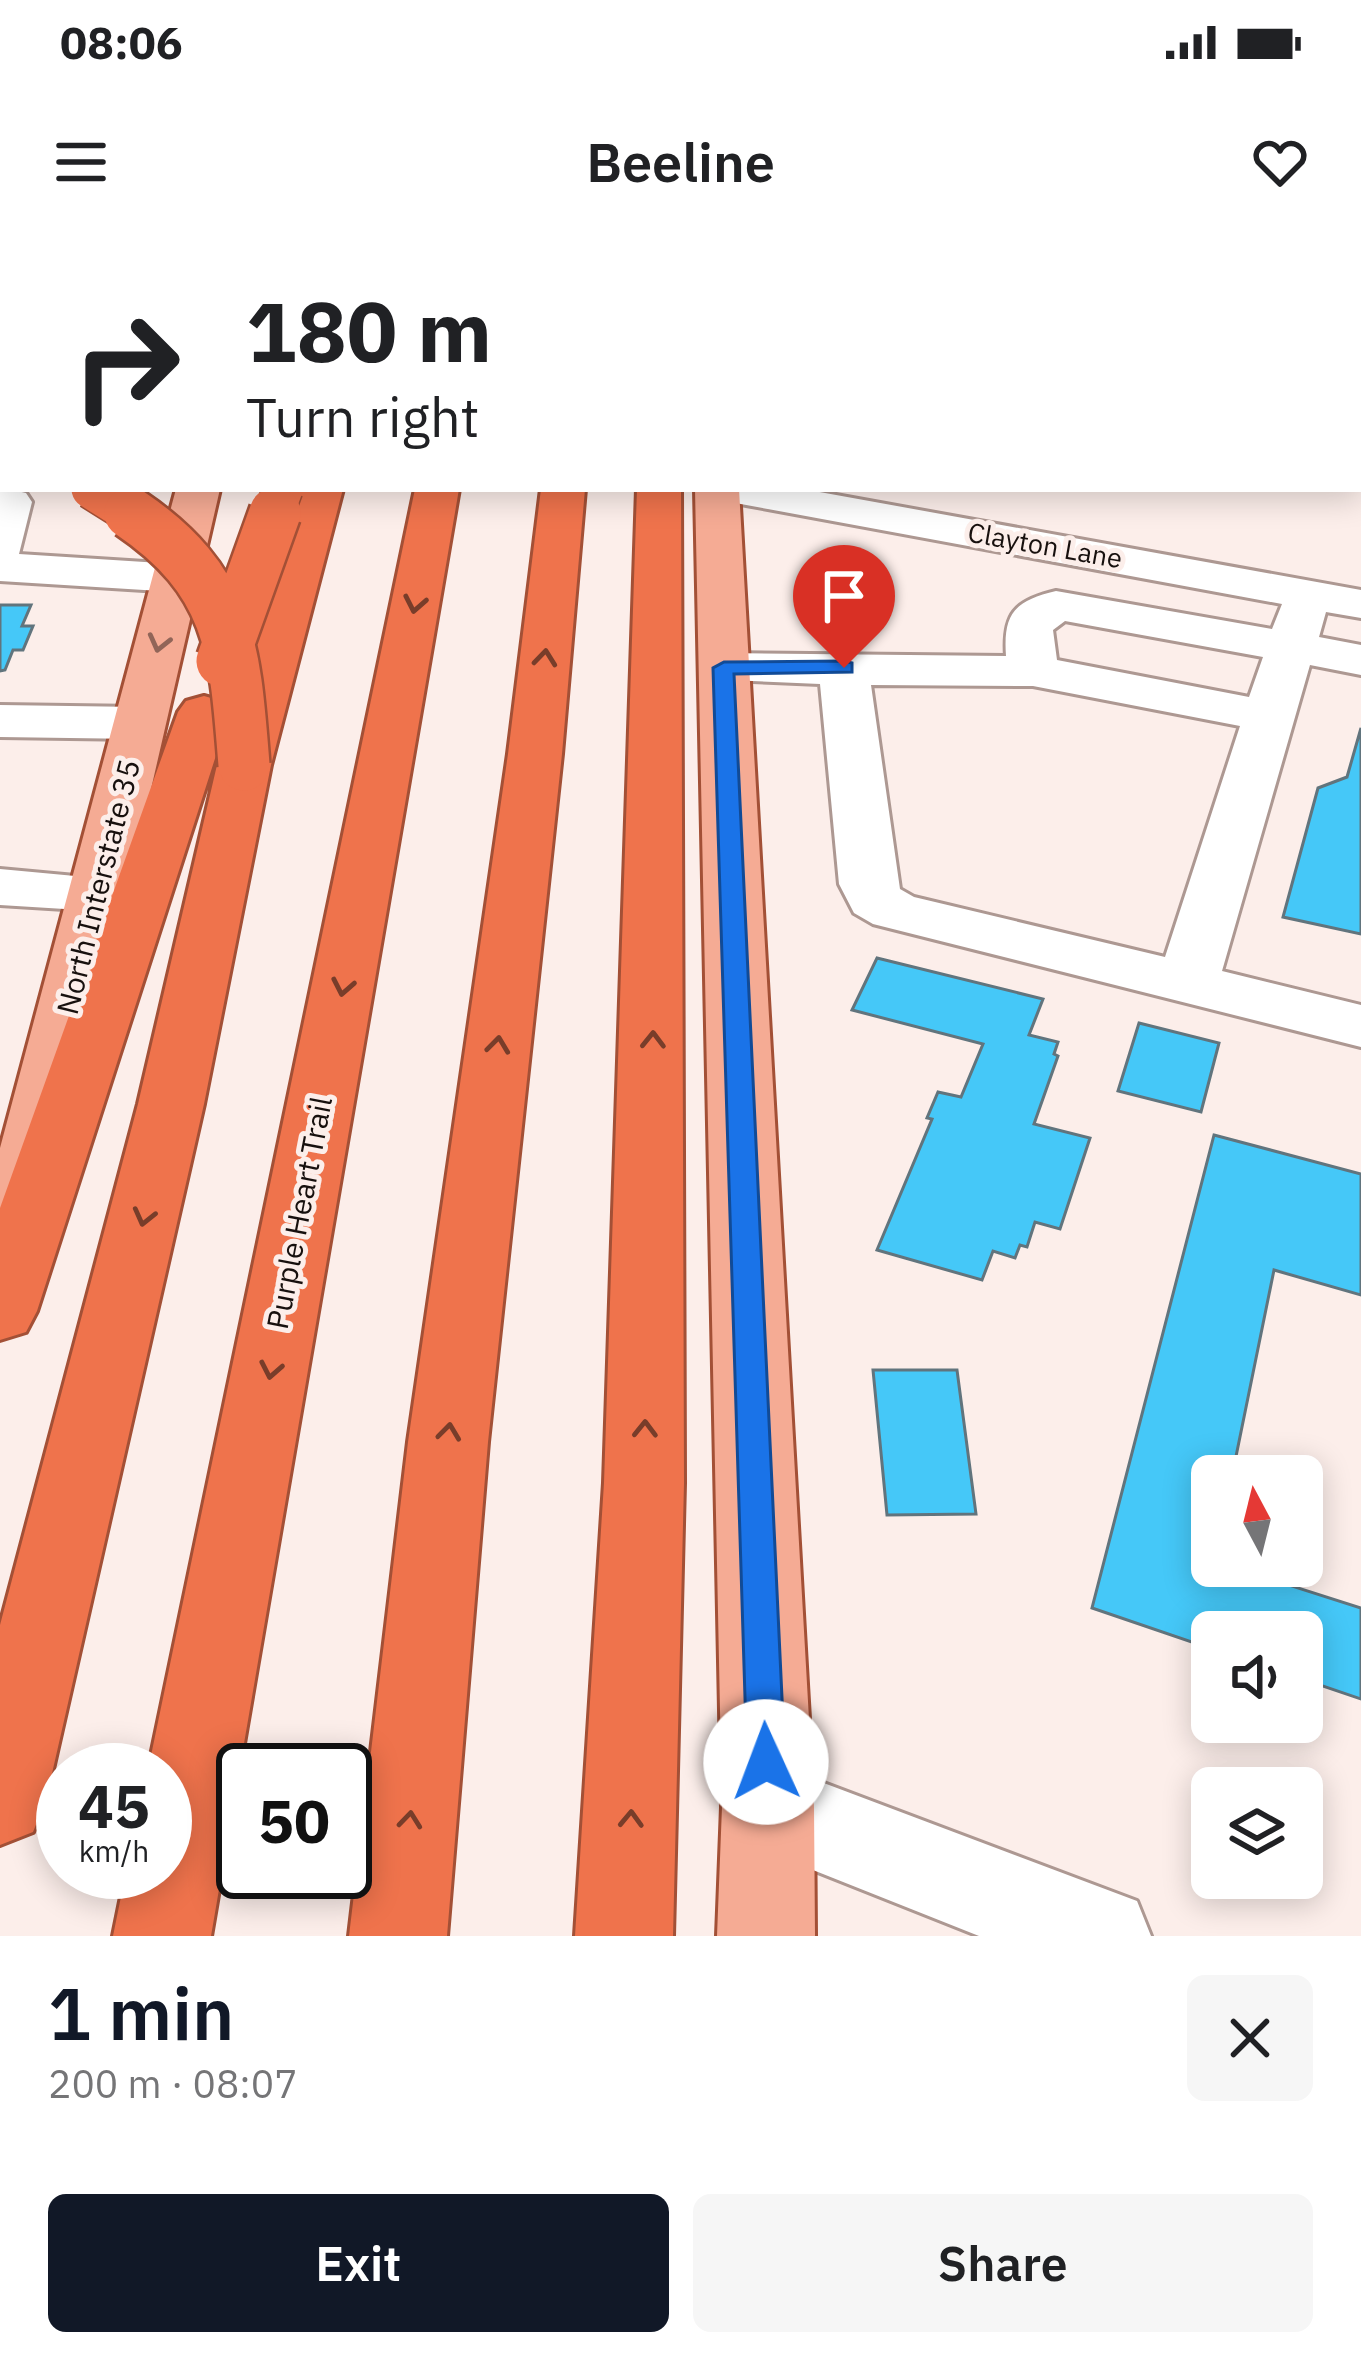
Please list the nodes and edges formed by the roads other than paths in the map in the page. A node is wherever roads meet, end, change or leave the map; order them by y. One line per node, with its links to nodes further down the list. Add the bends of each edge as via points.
1 (97, 492): 24 (highway, bridge, via 146,520 204,578 230,634)
2 (197, 492): 13 (main road, North Interstate 35)
3 (283, 492): 30 (highway, bridge)
4 (320, 492): 24 (highway)
5 (436, 492): 33 (highway, Purple Heart Trail, one-way to 33)
6 (563, 492): 34 (highway, one-way to 6, via 448,1442)
7 (660, 492): 20 (highway)
8 (717, 492): 20 (main road)
9 (747, 492): 14 (street, Clayton Lane)
10 (0, 500): 11 (street, via 10,502)
11 (0, 549)
12 (0, 567): 13 (street)
13 (176, 578): 23 (main road, North Interstate 35, one-way to 23)
14 (1308, 594): 15 (street, Clayton Lane); 16 (street)
15 (1361, 604)
16 (1291, 647): 17 (street); 19 (street, via 1056,605 1028,625); 21 (street)
17 (1361, 660)
18 (844, 668): 19 (street); 20 (street); 27 (street, via 875,900)
19 (1033, 670): 21 (street)
20 (691, 673): 32 (main road); 35 (highway, one-way to 20)
21 (1269, 716): 27 (street)
22 (0, 722): 23 (street)
23 (140, 723): 26 (main road, North Interstate 35)
24 (244, 765): 31 (highway, one-way to 31, via 172,1103)
25 (0, 887): 26 (street)
26 (97, 893): 29 (main road, North Interstate 35)
27 (1187, 984): 28 (street)
28 (1361, 1026)
29 (4, 1256)
30 (0, 1310)
31 (0, 1800)
32 (768, 1807): 36 (main road); 37 (street)
33 (162, 1936)
34 (398, 1936)
35 (624, 1936)
36 (766, 1936)
37 (1102, 1936)

